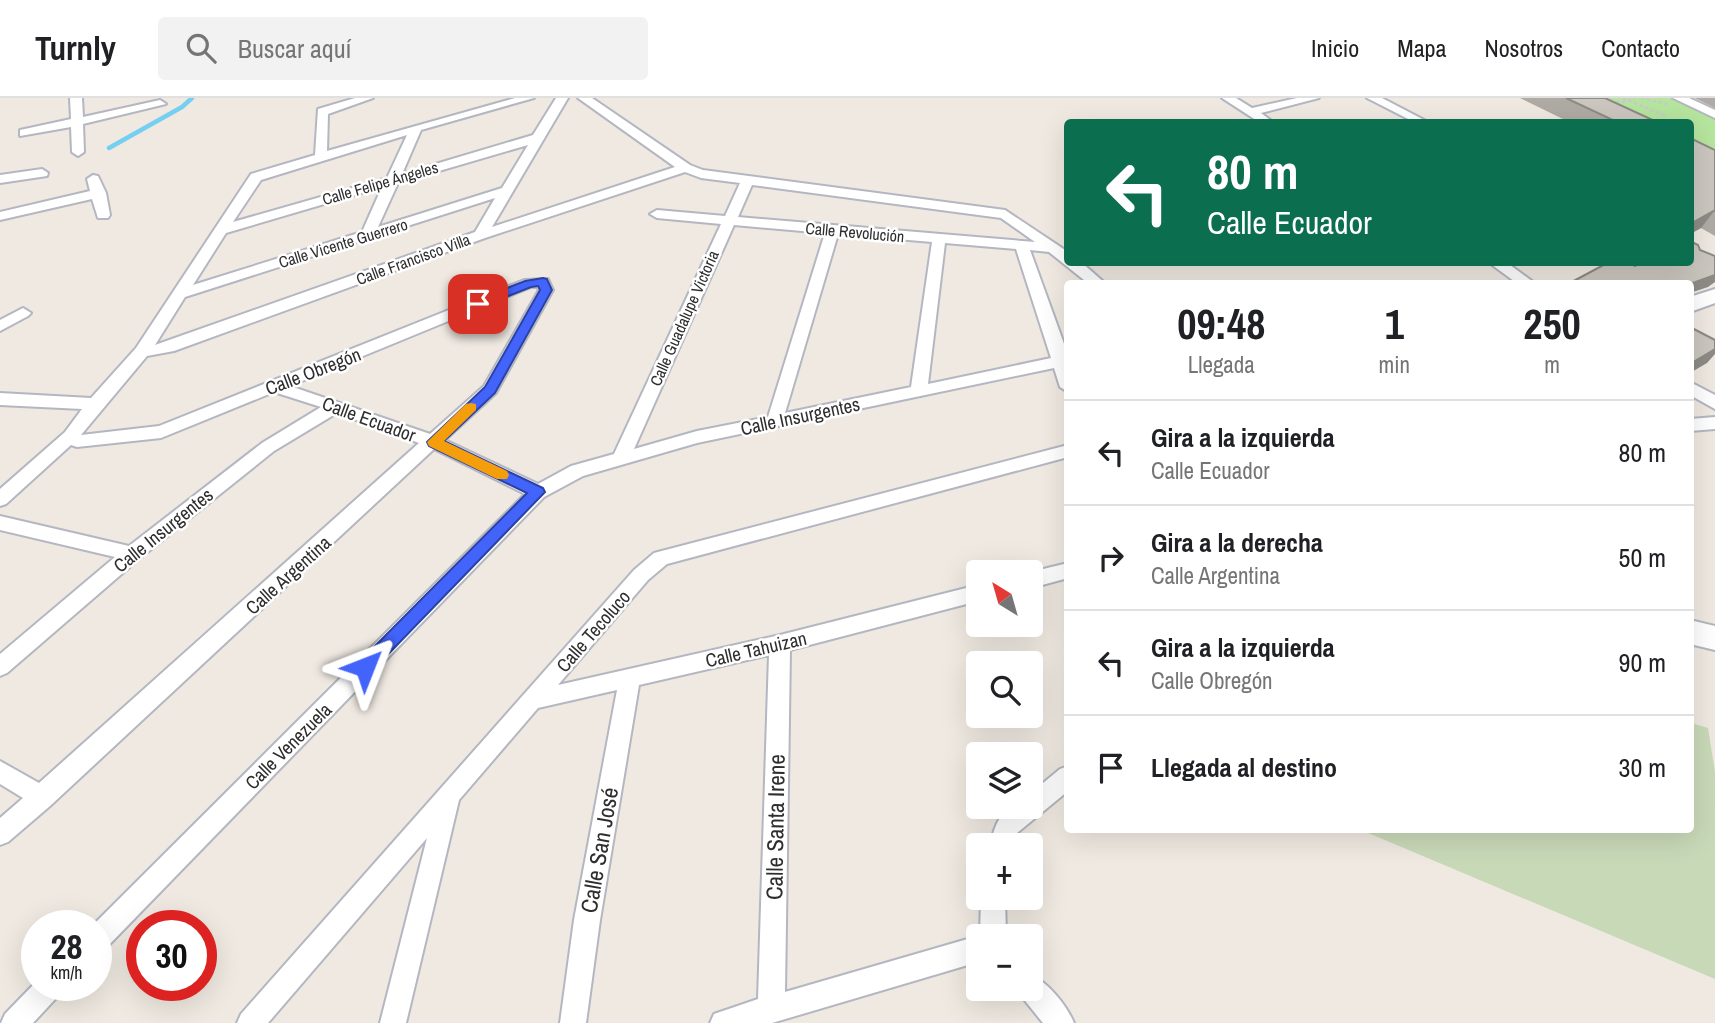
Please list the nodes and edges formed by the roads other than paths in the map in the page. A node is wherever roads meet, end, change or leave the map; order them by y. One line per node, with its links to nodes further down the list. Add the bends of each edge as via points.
1 (76, 98): 15 (street)
2 (367, 98): 20 (street, via 322,112)
3 (528, 98): 16 (street)
4 (562, 98): 18 (street)
5 (584, 98): 21 (street)
6 (1228, 98): 11 (street)
7 (1313, 98): 11 (street)
8 (1373, 98): 14 (street)
9 (1679, 98): 12 (street)
10 (160, 104): 15 (street)
11 (1250, 112): 13 (street)
12 (1715, 113)
13 (1262, 119)
14 (1416, 119)
15 (77, 123): 17 (street); 19 (street)
16 (416, 128): 20 (street); 23 (street)
17 (24, 133)
18 (538, 138): 23 (street, Calle Felipe Ángeles); 26 (street)
19 (78, 152)
20 (321, 156): 31 (street, via 256,177)
21 (685, 168): 25 (street); 33 (street, Calle Francisco Villa)
22 (42, 173): 24 (street)
23 (395, 178): 31 (street, Calle Felipe Ángeles); 34 (street)
24 (0, 179)
25 (747, 181): 30 (street, Calle Guadalupe Victoria); 37 (street, via 1005,214)
26 (506, 191): 33 (street); 34 (street, Calle Vicente Guerrero)
27 (657, 214): 30 (street, Calle Revolución)
28 (103, 215): 29 (street, via 96,186)
29 (0, 216)
30 (727, 220): 32 (street, Calle Revolución); 64 (street, Calle Guadalupe Victoria)
31 (222, 230): 44 (street)
32 (832, 231): 35 (street, Calle Revolución); 58 (street)
33 (480, 235): 49 (street, Calle Francisco Villa, via 168,347)
34 (368, 236): 44 (street, Calle Vicente Guerrero)
35 (939, 239): 36 (street, Calle Revolución); 53 (street)
36 (1022, 246): 37 (street, Calle Revolución); 50 (street)
37 (1053, 248): 38 (street)
38 (1064, 256)
39 (1077, 266): 41 (street)
40 (1500, 266): 42 (street)
41 (1094, 280)
42 (1518, 280)
43 (546, 290): 51 (street, Calle Obregón, via 543,282 529,283); 62 (street, Calle Argentina, via 490,390)
44 (179, 294): 49 (street)
45 (1715, 297): 46 (main road)
46 (1694, 304)
47 (23, 313): 48 (street)
48 (0, 326)
49 (142, 352): 56 (street)
50 (1064, 361): 53 (street, Calle Insurgentes)
51 (275, 387): 57 (street, Calle Ecuador); 61 (street, Calle Obregón, via 161,432 77,441)
52 (1694, 389): 55 (street)
53 (919, 391): 58 (street, Calle Insurgentes)
54 (0, 398): 56 (street)
55 (1715, 402)
56 (95, 404): 61 (street)
57 (336, 406): 62 (street, Calle Ecuador); 68 (street, Calle Insurgentes, via 268,447)
58 (774, 423): 64 (street, Calle Insurgentes)
59 (1715, 424): 60 (street)
60 (1694, 425)
61 (71, 436): 66 (street)
62 (434, 442): 65 (street, Calle Ecuador); 82 (street, Calle Argentina)
63 (1064, 452): 77 (street, Calle Tecoluco, via 661,558)
64 (622, 456): 65 (street, Calle Insurgentes, via 577,471)
65 (538, 492): 86 (street, Calle Venezuela)
66 (0, 499)
67 (0, 523): 68 (street)
68 (132, 554): 75 (street, Calle Insurgentes)
69 (1064, 571): 70 (street)
70 (1043, 577)
71 (966, 596): 74 (street, Calle Tahuizan)
72 (1694, 633): 73 (main road)
73 (1715, 638)
74 (780, 644): 76 (street, Calle Tahuizan); 90 (street, Calle Santa Irene)
75 (0, 667)
76 (630, 678): 77 (street, Calle Tahuizan); 94 (street, Calle San José)
77 (533, 700): 80 (street, Calle Tecoluco)
78 (0, 771): 82 (street)
79 (1064, 779): 81 (street)
80 (449, 794): 92 (street, Calle Tecoluco); 93 (street)
81 (1043, 797)
82 (42, 798): 85 (street, Calle Argentina)
83 (1016, 819): 84 (street)
84 (1005, 833)
85 (0, 834)
86 (112, 924)
87 (966, 953): 90 (street)
88 (35, 1001): 91 (street)
89 (1042, 1001): 96 (street)
90 (771, 1010): 95 (street)
91 (14, 1023)
92 (250, 1023)
93 (393, 1023)
94 (573, 1023)
95 (723, 1023)
96 (1061, 1023)

